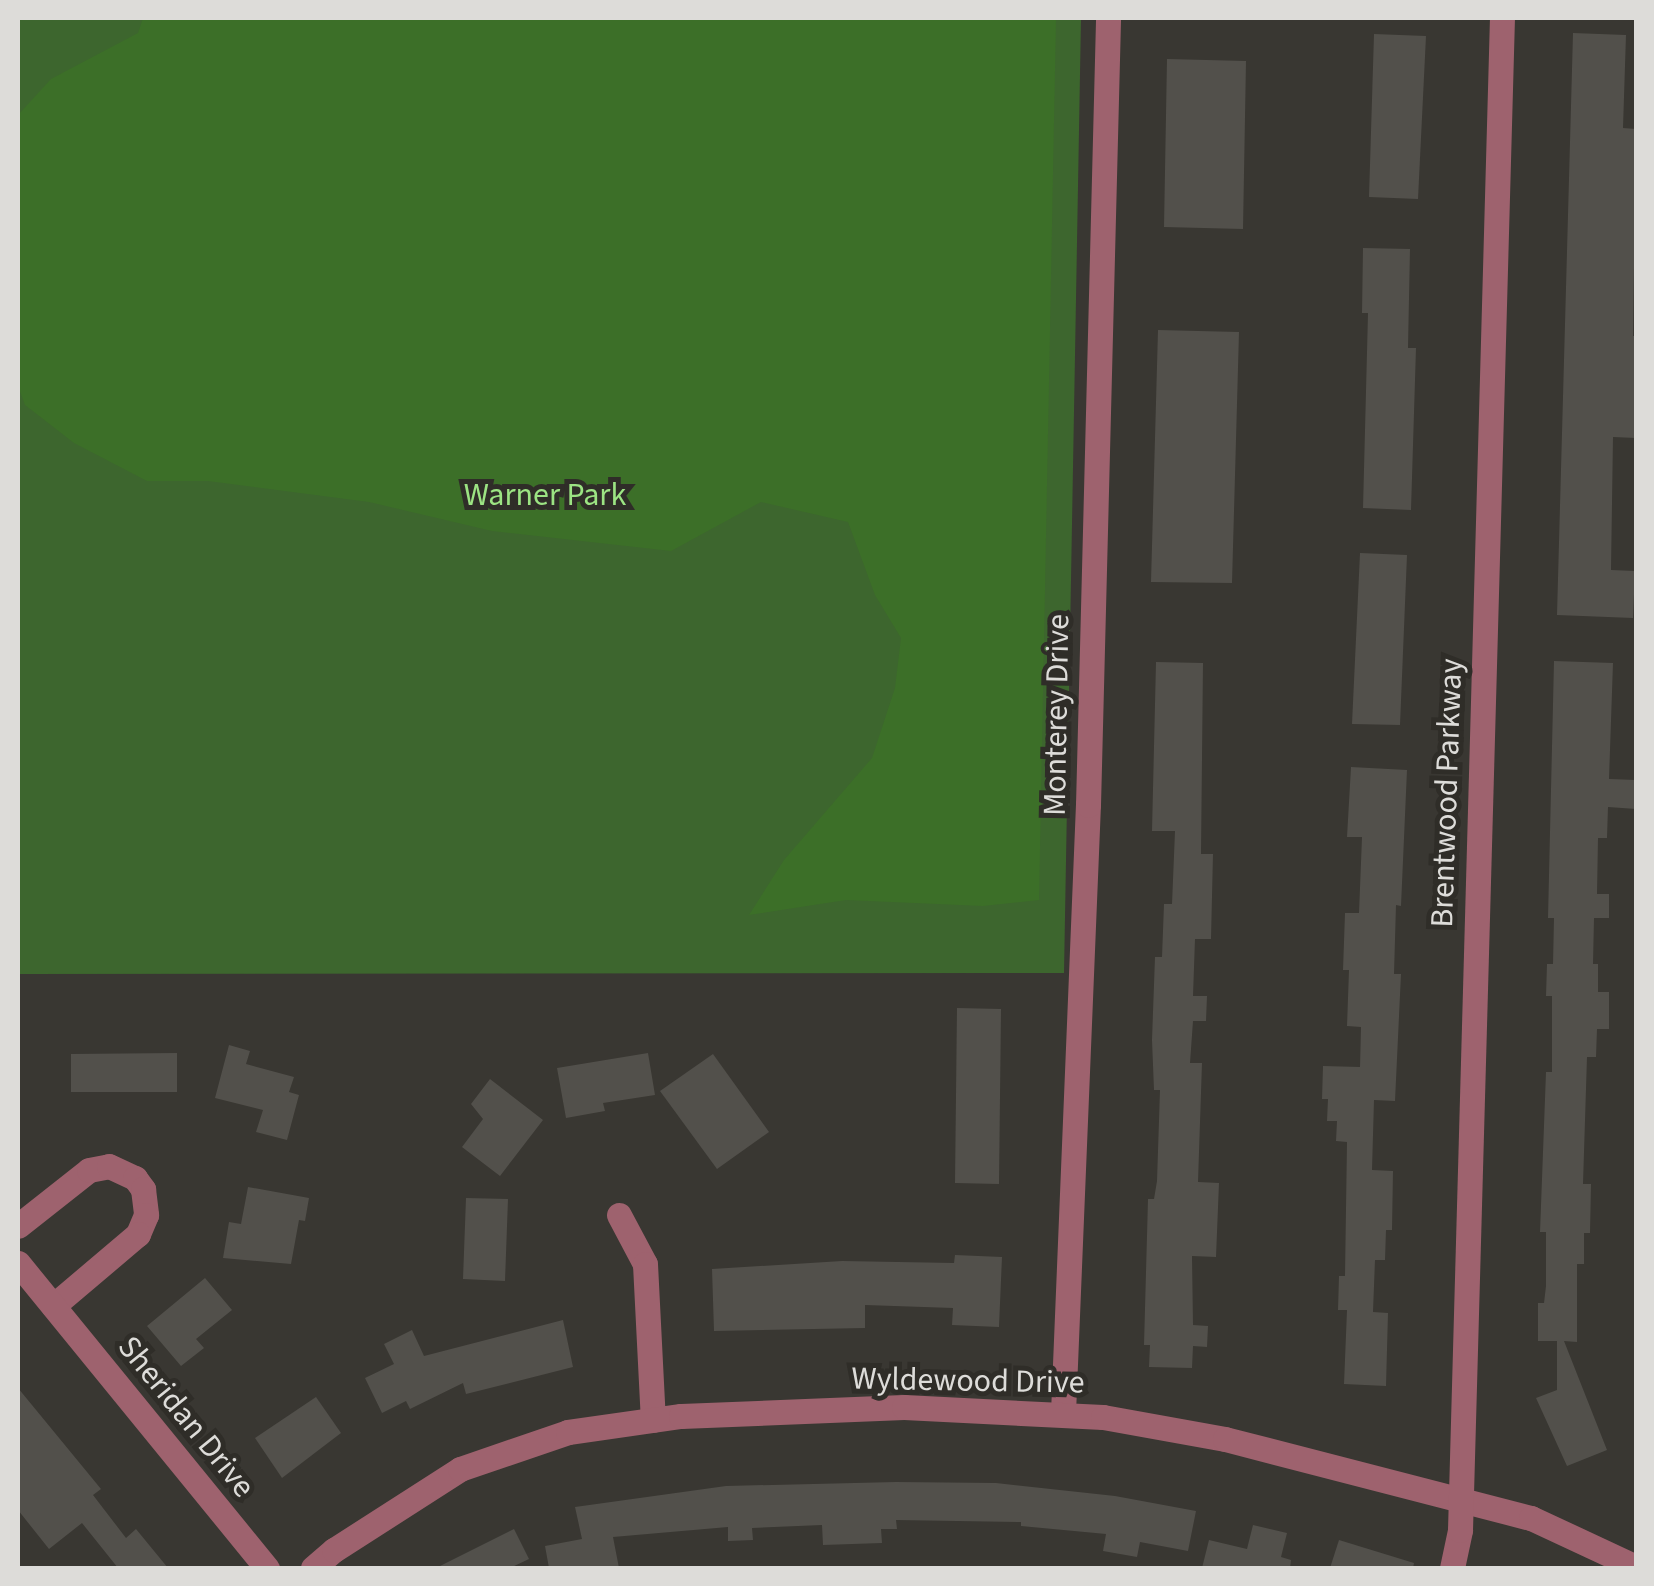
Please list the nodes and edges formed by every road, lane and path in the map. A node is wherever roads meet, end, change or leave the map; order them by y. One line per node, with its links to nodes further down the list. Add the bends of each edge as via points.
1 (1108, 18): 7 (street, Monterey Drive, via 1088,805)
2 (1502, 18): 9 (street, Brentwood Parkway)
3 (620, 1215): 8 (street, via 645,1264)
4 (18, 1226): 6 (street, via 89,1170 109,1166 134,1178 146,1201 146,1215 127,1245)
5 (18, 1263): 6 (street, Sheridan Drive)
6 (54, 1306): 11 (street, Sheridan Drive)
7 (1063, 1413): 8 (street, Wyldewood Drive, via 904,1407); 9 (street, Wyldewood Drive, via 1225,1439)
8 (653, 1420): 12 (street, Wyldewood Drive, via 568,1432 460,1468)
9 (1459, 1498): 10 (street, Wyldewood Drive, via 1531,1518); 13 (street, Brentwood Parkway)
10 (1636, 1566)
11 (268, 1568)
12 (313, 1568)
13 (1452, 1568)

